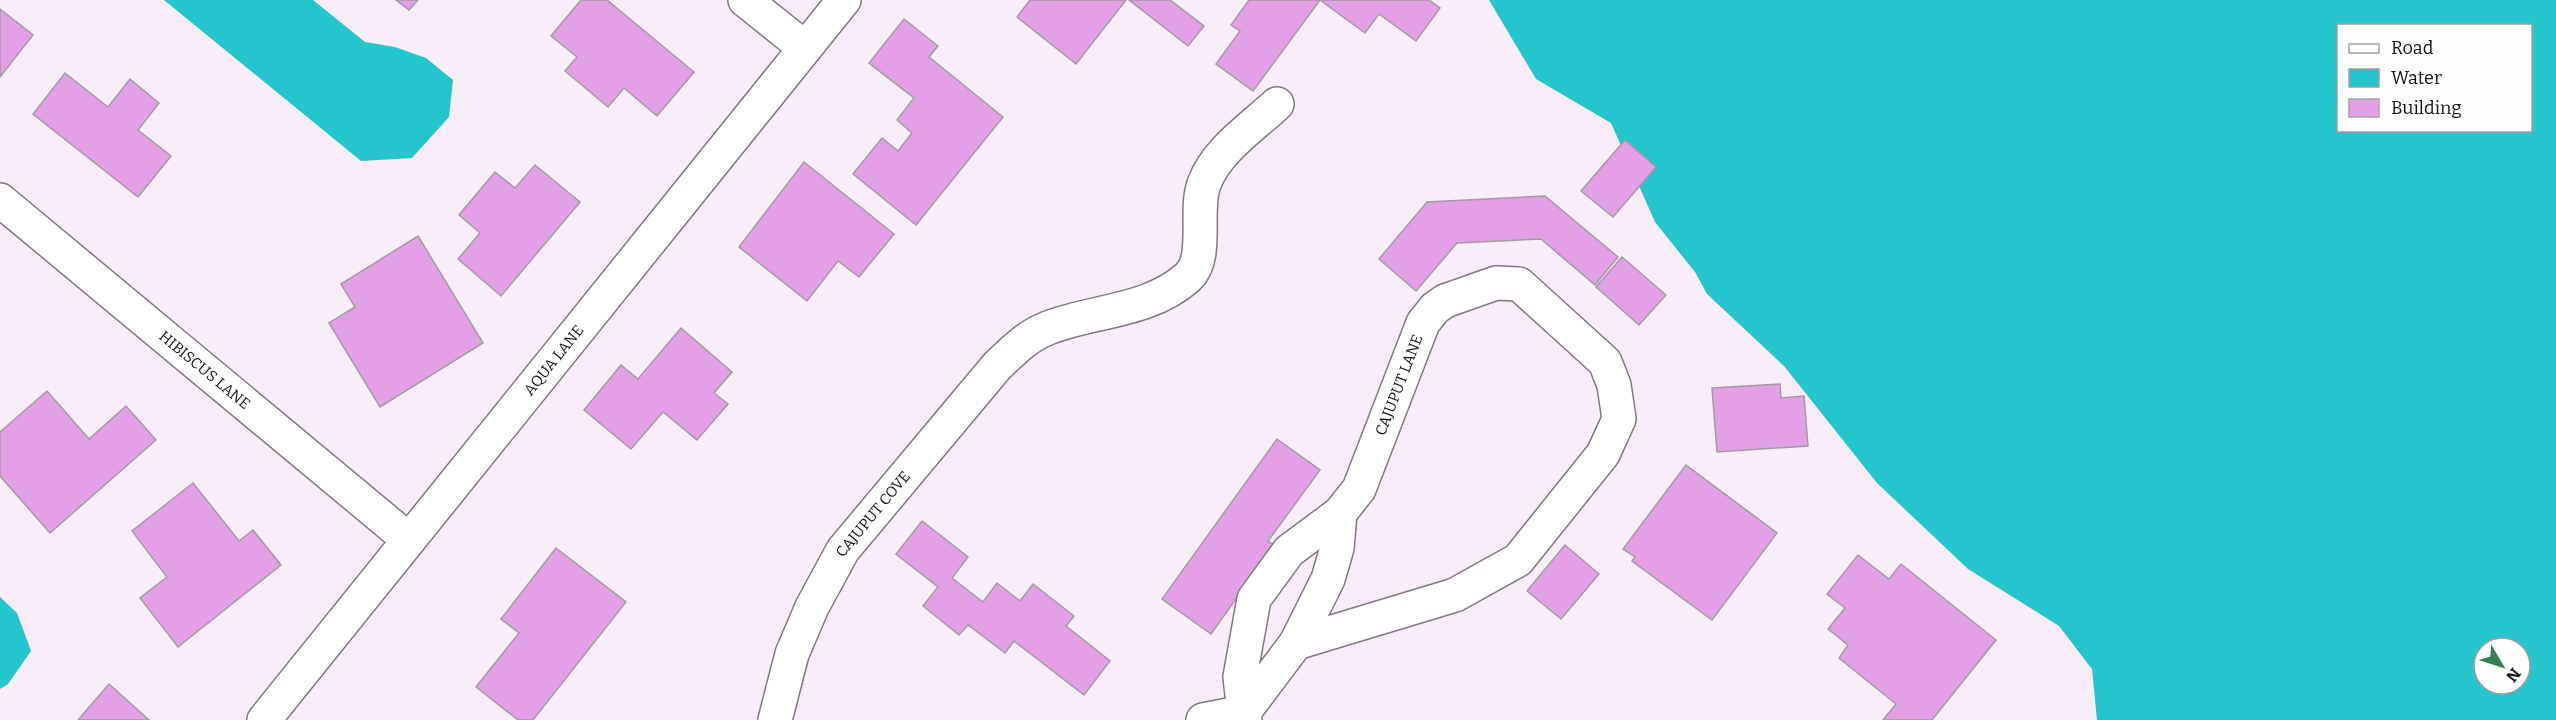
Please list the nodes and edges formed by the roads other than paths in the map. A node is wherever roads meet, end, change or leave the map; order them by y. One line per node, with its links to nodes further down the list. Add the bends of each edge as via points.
1 (745, 0): 3 (street)
2 (844, 0): 3 (street, AQUA LANE)
3 (805, 48): 7 (street, AQUA LANE)
4 (1277, 104): 11 (street, CAJUPUT COVE, via 1216,160 1204,184 1198,213 1201,238 1190,276 1119,311 1048,328 1024,341 997,366 843,550 792,654)
5 (0, 201): 7 (street, HIBISCUS LANE)
6 (1340, 513): 8 (street, via 1337,548 1328,579); 8 (street, CAJUPUT LANE, via 1359,489 1423,323 1445,301 1496,283 1519,284 1605,362 1614,385 1619,418 1603,454 1518,560 1455,595); 9 (street, CAJUPUT LANE, via 1289,551 1254,599 1240,676)
7 (409, 540): 10 (street, AQUA LANE)
8 (1296, 643): 9 (street)
9 (1245, 716): 12 (street)
10 (264, 720)
11 (775, 720)
12 (1203, 720)

